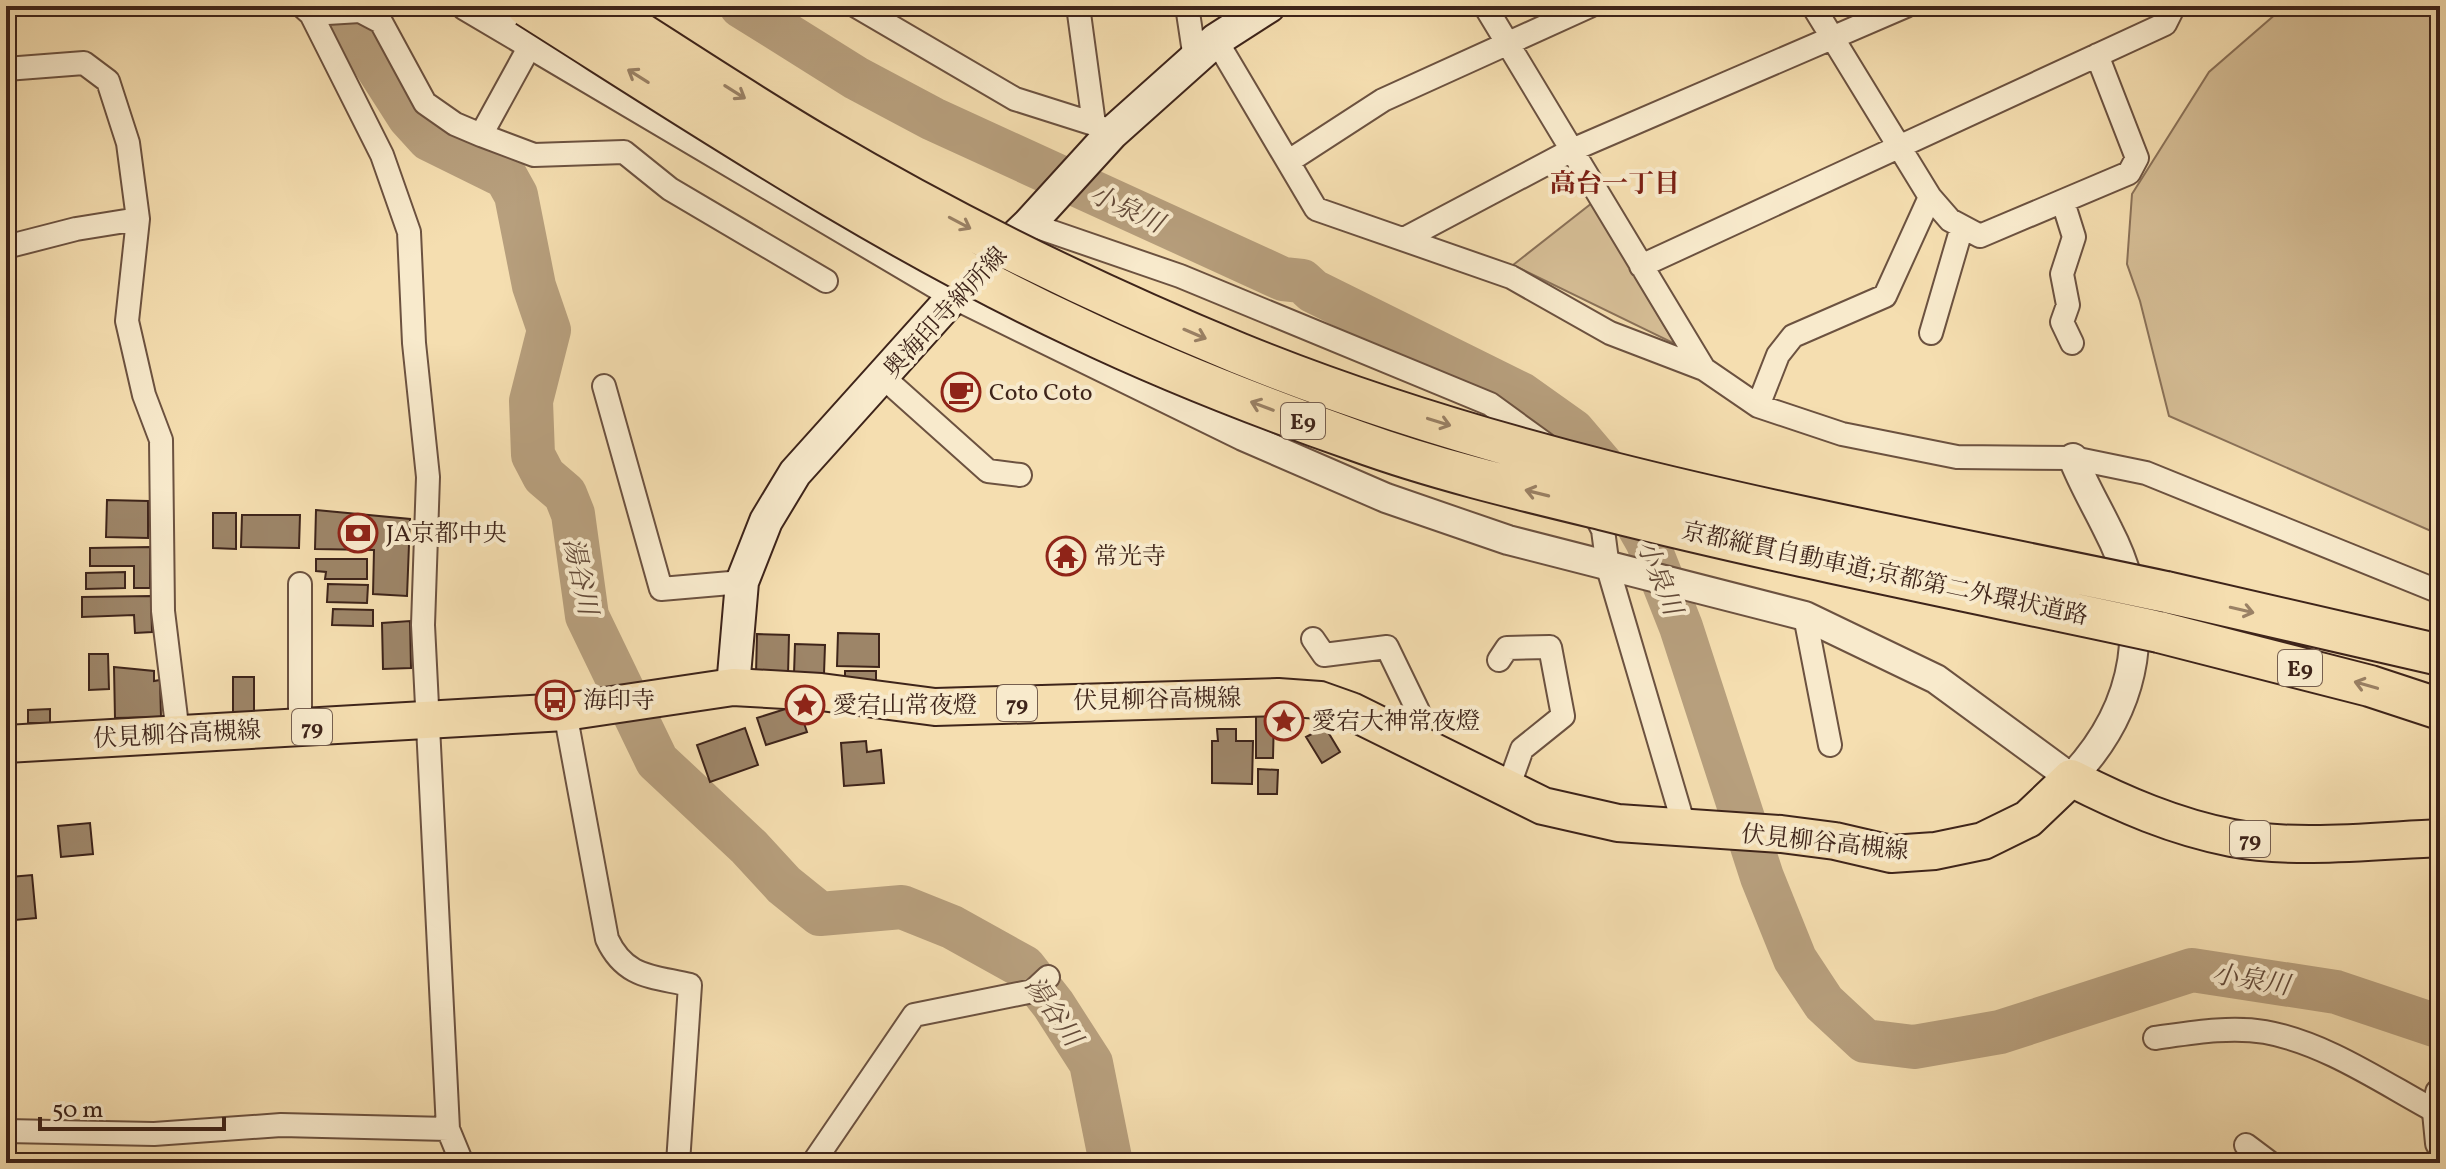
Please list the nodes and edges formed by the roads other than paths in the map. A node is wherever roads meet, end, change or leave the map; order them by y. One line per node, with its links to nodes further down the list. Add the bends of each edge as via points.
1 (466, 6): 13 (street)
2 (598, 6): 48 (highway, 京都縦貫自動車道;京都第二外環状道路 / E9, one-way to 48, bridge, via 820,146 969,228 1241,354 1378,403 1611,471)
3 (856, 6): 20 (street, via 1015,99)
4 (1078, 6): 20 (street)
5 (1187, 6): 16 (street)
6 (1269, 6): 16 (main road, 奥海印寺納所線)
7 (1485, 6): 15 (street)
8 (1590, 6): 15 (street)
9 (1813, 6): 14 (street)
10 (1906, 6): 14 (street)
11 (2174, 6): 17 (street, via 2165,24)
12 (306, 10): 19 (street, via 360,11 381,22 425,103); 53 (street, via 382,155 409,232 428,477 423,625)
13 (529, 25): 19 (street); 33 (street); 51 (highway, 京都縦貫自動車道;京都第二外環状道路 / E9, one-way to 13, bridge, via 2159,632 1675,528 1362,443 1076,328)
14 (1833, 40): 21 (street); 22 (street)
15 (1508, 43): 22 (street); 23 (street, via 1383,100)
16 (1206, 50): 20 (main road, 奥海印寺納所線); 23 (street)
17 (2097, 55): 21 (street); 25 (street, via 2137,158 2129,173)
18 (6, 69): 27 (street, via 84,63 108,81 128,143)
19 (481, 135): 32 (street, via 534,155 624,152 670,189)
20 (1101, 135): 26 (main road, 奥海印寺納所線)
21 (1899, 147): 24 (street); 31 (street)
22 (1572, 150): 29 (street); 31 (street)
23 (1289, 161): 29 (street, via 1316,209)
24 (1930, 197): 28 (street); 39 (street, via 1885,296 1793,336 1778,355)
25 (2063, 202): 28 (street, via 1980,236); 35 (street, via 2074,237 2062,274 2068,305 2062,322)
26 (1035, 218): 33 (main road, 奥海印寺納所線); 42 (street, via 1490,404 1544,443 1581,484)
27 (138, 219): 30 (street); 55 (street, via 127,321 161,440 163,611)
28 (1962, 227): 34 (street)
29 (1404, 239): 36 (street, via 1511,277 1610,333)
30 (6, 247)
31 (1641, 266): 36 (street)
32 (826, 281)
33 (955, 295): 37 (main road, 奥海印寺納所線); 42 (street, via 1243,436 1386,498)
34 (1931, 333)
35 (2072, 343)
36 (1704, 369): 39 (street)
37 (884, 378): 41 (street, via 988,471); 43 (main road, 奥海印寺納所線, via 795,473 766,521)
38 (604, 386): 43 (street, via 661,589)
39 (1758, 406): 40 (street, via 1842,434 1957,457)
40 (2073, 458): 45 (street, via 2146,473); 59 (street, via 2109,531 2131,595 2134,650 2126,694 2113,725)
41 (1020, 475)
42 (1614, 569): 46 (street); 61 (street)
43 (742, 582): 50 (main road, 奥海印寺納所線)
44 (300, 584): 54 (street)
45 (2440, 592)
46 (1805, 616): 58 (street); 59 (street, via 1936,679)
47 (1313, 639): 56 (street, via 1324,655 1387,647 1418,711)
48 (2440, 655)
49 (1499, 660): 60 (street, via 1507,648 1550,647 1563,716 1522,749)
50 (733, 687): 52 (main road, 伏見柳谷高槻線 / 79); 56 (main road, 伏見柳谷高槻線 / 79, via 935,707 1320,700)
51 (2440, 709)
52 (565, 712): 53 (main road, 伏見柳谷高槻線 / 79); 71 (street, via 611,948 629,970 690,985)
53 (427, 721): 54 (main road, 伏見柳谷高槻線 / 79); 66 (street)
54 (300, 727): 55 (main road, 伏見柳谷高槻線 / 79)
55 (178, 734): 57 (main road, 伏見柳谷高槻線 / 79)
56 (1413, 742): 60 (main road, 伏見柳谷高槻線 / 79)
57 (6, 744)
58 (1830, 745)
59 (2071, 778): 61 (main road, 伏見柳谷高槻線 / 79, via 2028,819 1983,841 1935,851 1891,854 1781,834); 62 (main road, 79, via 2135,810 2233,838 2319,843)
60 (1507, 791): 61 (main road, 伏見柳谷高槻線 / 79, via 1543,806 1618,823)
61 (1689, 830)
62 (2440, 838)
63 (1040, 984): 72 (street, via 914,1015)
64 (2155, 1038): 65 (street, via 2212,1030 2264,1032 2311,1045)
65 (2438, 1103): 68 (street)
66 (448, 1129): 67 (street, via 281,1125 154,1134); 70 (street)
67 (6, 1131)
68 (2440, 1143)
69 (2246, 1145): 73 (street)
70 (462, 1163)
71 (678, 1163)
72 (813, 1163)
73 (2270, 1163)

